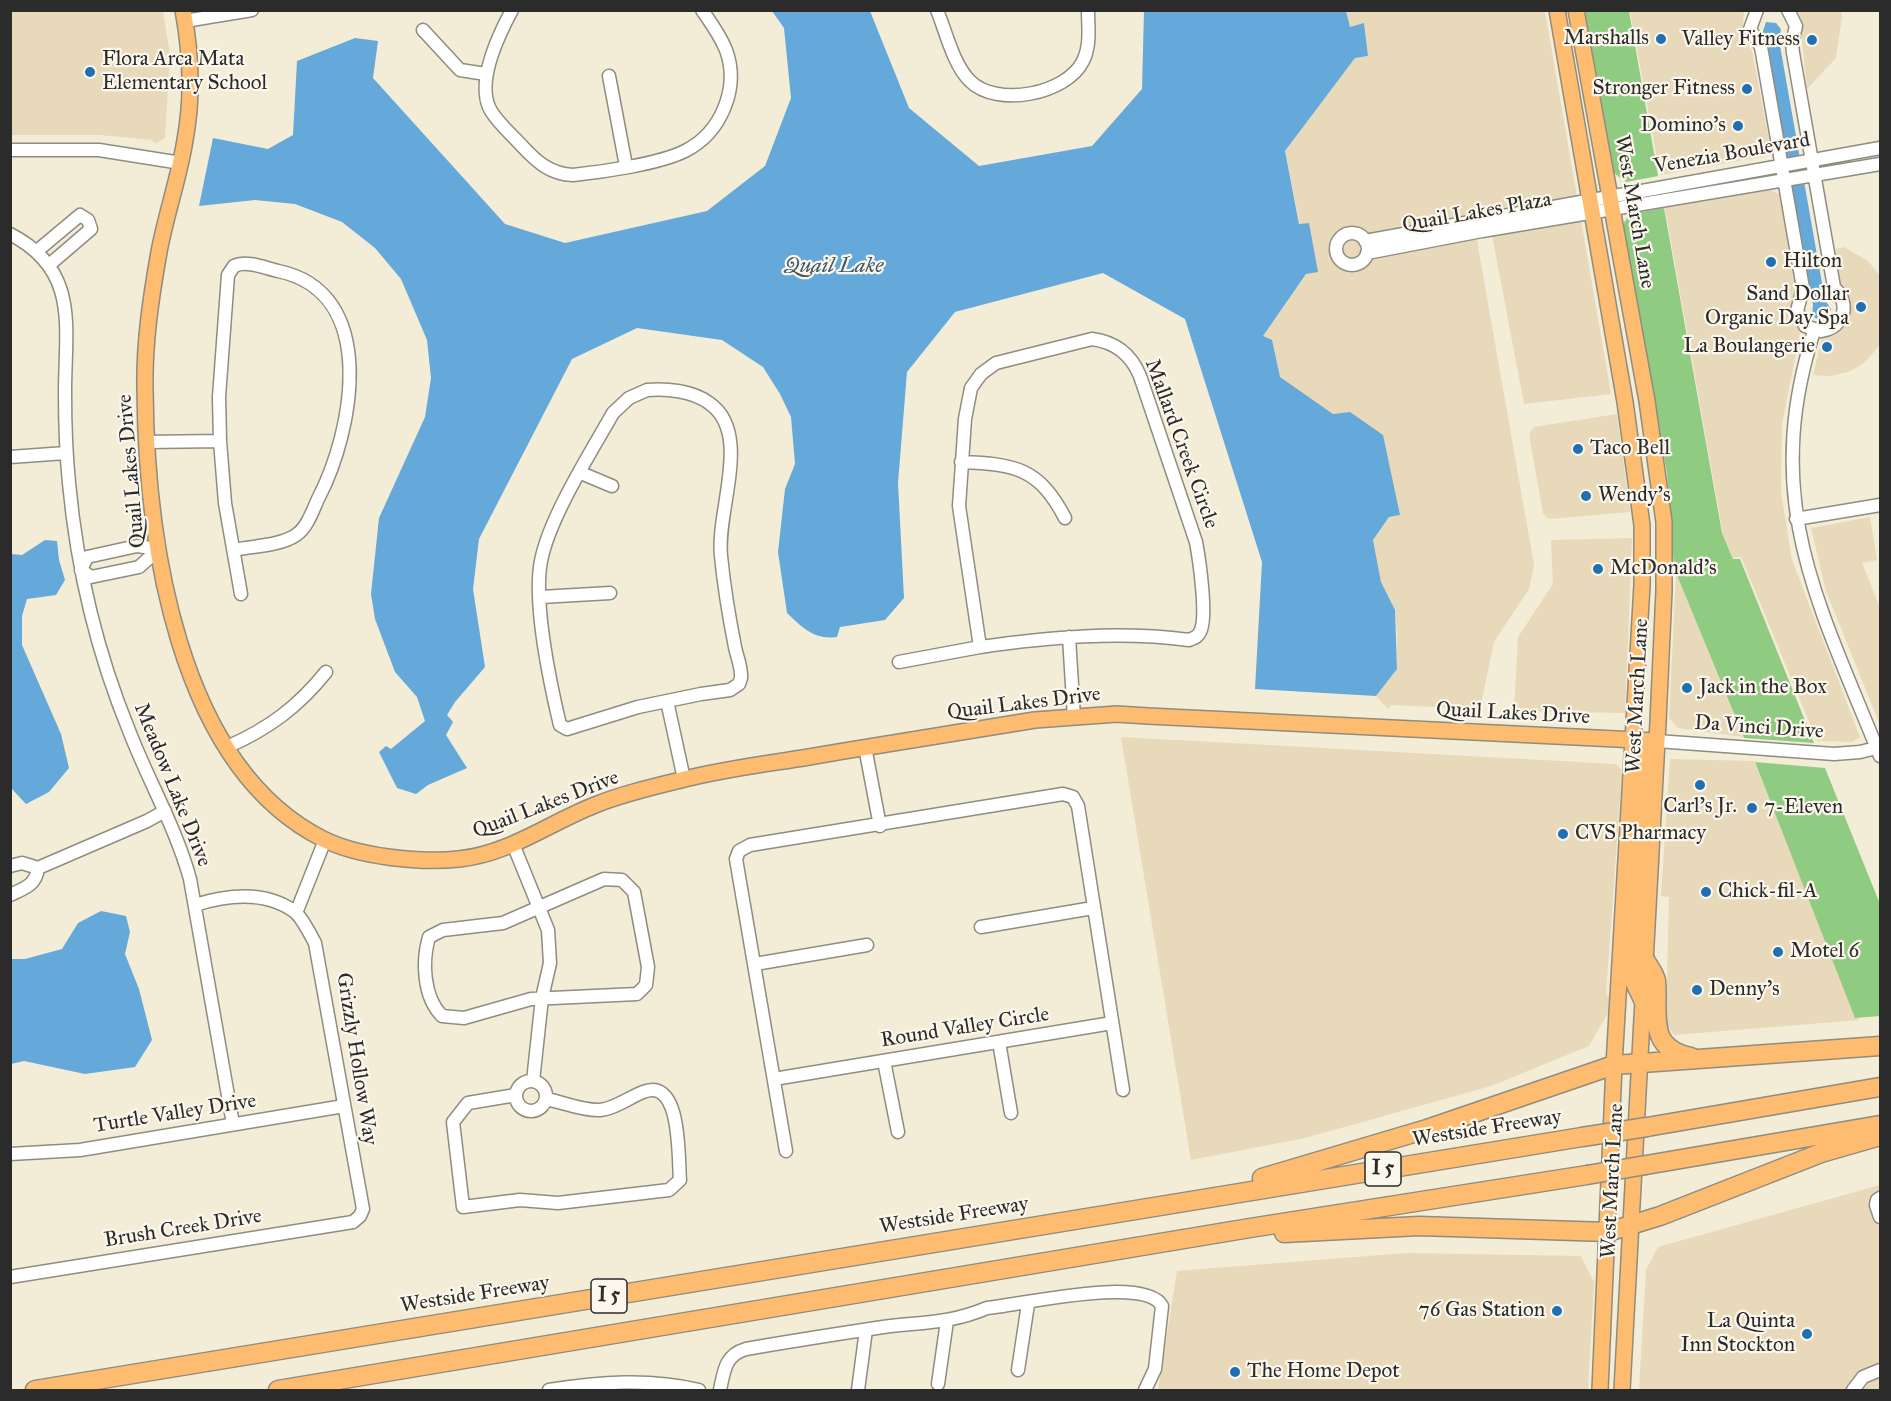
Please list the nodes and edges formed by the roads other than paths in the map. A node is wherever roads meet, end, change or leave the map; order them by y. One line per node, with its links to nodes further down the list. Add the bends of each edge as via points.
1 (252, 10): 10 (street)
2 (512, 10): 12 (street)
3 (702, 10): 20 (street, via 728,58 730,89 722,114 703,139 686,151)
4 (937, 10): 5 (street, via 968,80 1002,95 1047,89 1070,78 1083,63 1088,47)
5 (1088, 10)
6 (1557, 10): 26 (main road, West March Lane)
7 (1576, 10): 24 (main road, West March Lane)
8 (1757, 10): 19 (street, via 1750,23 1751,33 1761,47)
9 (1788, 10): 16 (street, via 1796,26 1793,53)
10 (184, 16): 17 (main road, Quail Lakes Drive, via 190,84)
11 (423, 30): 12 (street, via 460,70)
12 (486, 74): 20 (street, via 486,98 491,112 543,166 573,175)
13 (609, 76): 20 (street)
14 (1881, 148): 16 (street, Venezia Boulevard)
15 (10, 150): 17 (street, via 82,149)
16 (1812, 160): 19 (street, Venezia Boulevard); 21 (street)
17 (181, 163): 33 (main road, Quail Lakes Drive, via 151,303 145,385)
18 (1881, 164): 21 (street, Venezia Boulevard)
19 (1781, 165): 22 (street); 23 (street, Venezia Boulevard)
20 (626, 166)
21 (1814, 175): 22 (street, Venezia Boulevard); 31 (street, via 1834,287 1844,306 1836,325)
22 (1784, 179): 25 (street, Venezia Boulevard); 31 (street, via 1803,288 1797,311 1801,322)
23 (1643, 190): 24 (street, Venezia Boulevard); 25 (street)
24 (1611, 202): 25 (street, Venezia Boulevard); 26 (street, Venezia Boulevard); 55 (main road, West March Lane, via 1664,522)
25 (1647, 204)
26 (1592, 206): 28 (street, Quail Lakes Plaza); 54 (main road, West March Lane, via 1642,525)
27 (10, 234): 29 (street, Meadow Lake Drive)
28 (1366, 247)
29 (37, 251): 30 (street, Meadow Lake Drive); 30 (street, via 80,215 88,220 91,229)
30 (49, 265): 34 (street, Meadow Lake Drive, via 68,314)
31 (1814, 330): 41 (street, via 1794,417 1792,469)
32 (220, 441): 33 (street); 43 (street); 43 (street, via 221,351 230,271 244,264 283,272 319,292 334,308 348,339 350,370 336,461 300,531 289,538)
33 (146, 442): 42 (main road, Quail Lakes Drive)
34 (66, 453): 35 (street); 44 (street, Meadow Lake Drive)
35 (10, 456)
36 (962, 462): 40 (street, via 1004,465 1029,475 1050,491); 48 (street, Mallard Creek Circle, via 968,398 976,380 990,366 1092,339 1119,348 1132,359 1196,542 1201,569 1202,628 1189,640 1127,635); 49 (street, Mallard Creek Circle, via 961,534)
37 (581, 473): 38 (street); 47 (street, via 544,547); 52 (street, via 613,412 636,394 654,390 697,396 714,406 728,427 732,445 721,556 741,678 730,690)
38 (612, 486)
39 (1881, 505): 41 (street)
40 (1065, 518)
41 (1796, 519): 58 (street, via 1814,592)
42 (159, 549): 44 (street, via 137,546 87,557); 44 (street, via 140,567 91,577); 56 (main road, Quail Lakes Drive, via 186,656 212,724)
43 (234, 550): 46 (street)
44 (81, 570): 60 (street, Meadow Lake Drive, via 113,690)
45 (610, 593): 47 (street)
46 (241, 594)
47 (540, 597): 52 (street, via 562,727 574,729)
48 (1069, 637): 49 (street, Mallard Creek Circle); 53 (street)
49 (981, 647): 50 (street, Mallard Creek Circle)
50 (899, 662)
51 (326, 672): 56 (street, via 283,716)
52 (667, 701): 59 (street)
53 (1074, 717): 54 (main road, Quail Lakes Drive, via 1148,716); 57 (main road, Quail Lakes Drive)
54 (1633, 741): 55 (main road, Da Vinci Drive); 76 (main road, via 1645,756 1633,982); 83 (main road, West March Lane)
55 (1658, 741): 58 (street, Da Vinci Drive, via 1834,754); 73 (main road, West March Lane)
56 (227, 747): 62 (main road, Quail Lakes Drive, via 253,784 273,804)
57 (865, 747): 59 (main road, Quail Lakes Drive); 61 (street)
58 (1879, 750)
59 (684, 779): 63 (main road, Quail Lakes Drive, via 594,806)
60 (165, 811): 65 (street); 67 (street, Meadow Lake Drive, via 183,854)
61 (880, 826): 69 (street, via 1067,794 1078,806); 74 (street, via 750,845 739,851 736,859)
62 (325, 840): 63 (main road, Quail Lakes Drive, via 387,857 427,861 481,856); 70 (street)
63 (513, 844): 68 (street)
64 (10, 866): 65 (street, via 22,863)
65 (38, 868): 66 (street, via 36,881)
66 (10, 895)
67 (195, 905): 70 (street, via 248,896); 92 (street, Meadow Lake Drive)
68 (540, 908): 75 (street, via 548,930 550,963); 75 (street, via 503,923 443,930 429,936 424,954 432,1006 442,1016 464,1018); 75 (street, via 604,879 622,880 634,892 648,967 646,985 637,994)
69 (1093, 908): 71 (street); 77 (street)
70 (296, 913): 90 (street, Grizzly Hollow Way, via 319,954)
71 (981, 927)
72 (867, 945): 74 (street)
73 (1646, 960): 76 (main road, West March Lane); 80 (highway, via 1656,979 1658,1032 1675,1051)
74 (754, 964): 84 (street)
75 (542, 998): 85 (street)
76 (1644, 1005): 82 (main road, West March Lane)
77 (1112, 1023): 78 (street, Round Valley Circle); 87 (street)
78 (999, 1042): 81 (street, Round Valley Circle); 91 (street)
79 (1881, 1046): 80 (highway)
80 (1693, 1058): 82 (highway)
81 (884, 1061): 84 (street, Round Valley Circle); 94 (street)
82 (1641, 1062): 83 (highway); 101 (main road, West March Lane)
83 (1614, 1065): 98 (highway, via 1428,1129); 103 (main road, West March Lane)
84 (774, 1079): 95 (street)
85 (532, 1081): 88 (street, via 520,1086); 89 (street, via 541,1085)
86 (1881, 1087): 98 (highway, Westside Freeway / I 5, bridge)
87 (1123, 1090)
88 (516, 1095): 89 (street, via 527,1110 537,1110); 89 (street, via 468,1103 453,1122 464,1208 520,1200 558,1203 669,1190 677,1185 677,1139 673,1107 667,1096 646,1090 602,1110)
89 (546, 1099)
90 (344, 1106): 92 (street, Turtle Valley Drive); 99 (street, Grizzly Hollow Way, via 363,1209)
91 (1011, 1113)
92 (234, 1124): 96 (street, Turtle Valley Drive, via 80,1150)
93 (1879, 1129): 101 (highway); 102 (highway, I 5, bridge)
94 (898, 1132)
95 (786, 1151)
96 (10, 1154)
97 (1881, 1198): 100 (street, via 1876,1205)
98 (1184, 1201): 111 (highway, Westside Freeway / I 5)
99 (360, 1216): 104 (street, Brush Creek Drive, via 352,1222)
100 (1881, 1217)
101 (1631, 1226): 103 (highway); 119 (main road, West March Lane)
102 (1250, 1228): 103 (highway, via 1277,1233 1419,1226); 112 (highway, I 5)
103 (1608, 1232): 118 (main road, West March Lane)
104 (10, 1277)
105 (1028, 1304): 106 (street, via 987,1308); 108 (street); 117 (street, via 1119,1291 1152,1296 1162,1306 1162,1321 1155,1369)
106 (947, 1321): 107 (street); 110 (street)
107 (866, 1330): 115 (street, via 734,1353 727,1361); 116 (street)
108 (1018, 1370)
109 (1881, 1370): 120 (street, via 1863,1377)
110 (938, 1384)
111 (35, 1390)
112 (278, 1390)
113 (549, 1390): 114 (street, via 624,1382)
114 (699, 1390)
115 (720, 1390)
116 (858, 1390)
117 (1145, 1390)
118 (1600, 1390)
119 (1622, 1390)
120 (1853, 1390)

